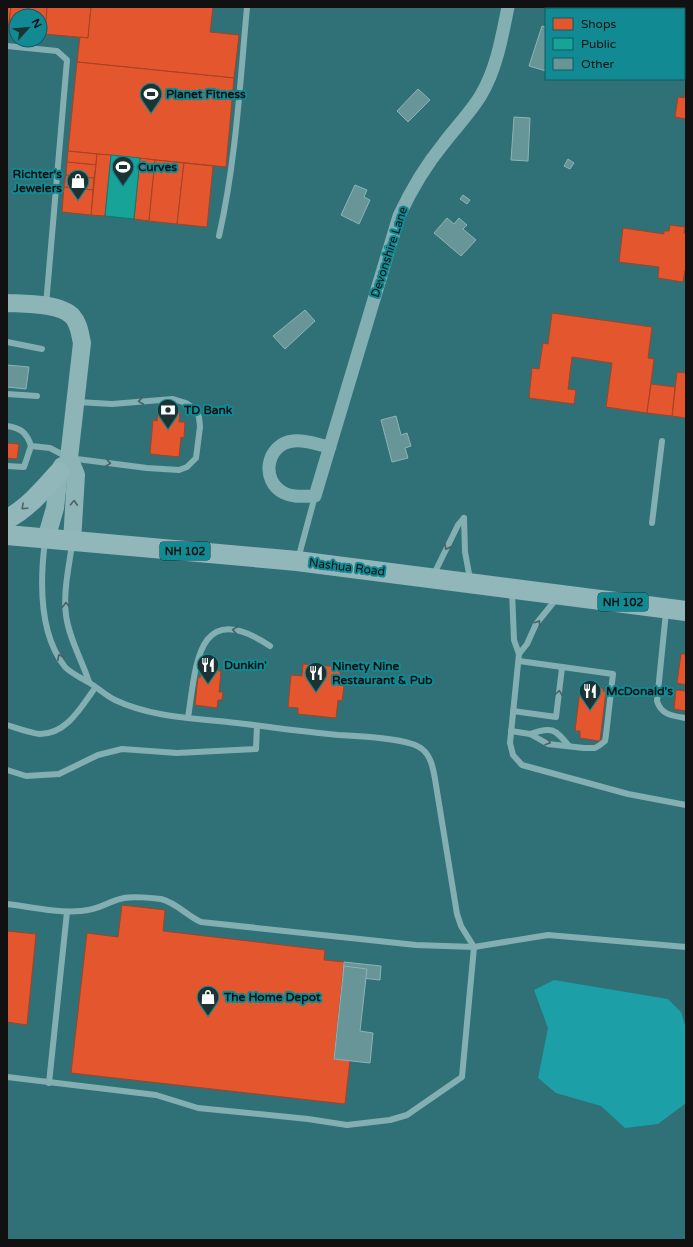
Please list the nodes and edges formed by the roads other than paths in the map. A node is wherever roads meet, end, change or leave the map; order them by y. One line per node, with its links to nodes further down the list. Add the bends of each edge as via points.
1 (247, 7): 4 (lane, via 231,168)
2 (508, 7): 15 (street, Devonshire Lane, via 500,48 481,95 429,163 399,216)
3 (7, 46): 6 (lane, via 57,51 67,60)
4 (219, 236)
5 (7, 303): 6 (street)
6 (46, 306): 11 (street, via 64,310 73,316 79,328 82,342)
7 (7, 342): 8 (lane)
8 (42, 349)
9 (7, 394): 10 (lane)
10 (37, 396)
11 (76, 402): 16 (street); 16 (lane, one-way to 11, via 179,470 187,467 196,458 199,417 195,409 186,403 173,399 112,404)
12 (7, 426): 14 (lane, via 22,430)
13 (662, 441): 20 (lane)
14 (31, 446): 16 (lane, via 50,448); 17 (lane, via 24,467)
15 (330, 448): 18 (street, Devonshire Lane); 18 (street, via 303,441 285,442 276,450 270,461 269,473 278,489 289,495)
16 (64, 465): 19 (main road, one-way to 19, via 30,502); 22 (street); 23 (street, one-way to 16, via 76,475)
17 (7, 466)
18 (315, 496): 24 (lane, Devonshire Lane)
19 (7, 519)
20 (652, 523)
21 (7, 535): 22 (main road, Nashua Road / NH 102)
22 (46, 539): 23 (main road, Nashua Road / NH 102); 35 (lane, one-way to 22, via 76,677 65,666 55,648 47,624 42,582)
23 (72, 542): 24 (main road, Nashua Road / NH 102); 35 (lane, one-way to 23, via 66,616 65,600)
24 (297, 561): 25 (main road, Nashua Road / NH 102)
25 (431, 579): 26 (main road, Nashua Road / NH 102); 26 (lane, one-way to 25, via 465,552 464,518)
26 (471, 584): 27 (main road, Nashua Road / NH 102)
27 (512, 589): 28 (main road, Nashua Road / NH 102); 32 (lane, via 514,640)
28 (561, 594): 29 (main road, Nashua Road / NH 102); 32 (lane, one-way to 28, via 528,644 536,624)
29 (667, 608): 30 (main road, Nashua Road / NH 102); 39 (lane, via 657,701 659,708 664,712)
30 (686, 611)
31 (270, 646): 38 (lane, one-way to 38, via 252,635 234,629 223,629 213,633 198,658)
32 (519, 654): 33 (lane)
33 (519, 661): 34 (lane); 37 (lane)
34 (562, 668): 37 (lane, one-way to 34, via 556,717); 44 (lane, via 613,674 605,741 595,748)
35 (88, 682): 36 (lane)
36 (95, 688): 38 (lane, via 116,700 155,713); 40 (lane, via 75,716 63,727 52,732 39,734)
37 (513, 711): 42 (lane)
38 (188, 718): 41 (lane)
39 (686, 718)
40 (7, 725)
41 (257, 726): 45 (lane, via 256,749 177,754 122,749 98,755 60,774 26,776); 49 (lane, via 412,743 427,754 432,763 457,914)
42 (511, 731): 43 (lane); 46 (lane, via 513,755 522,765 628,794)
43 (530, 734): 44 (lane, one-way to 44, via 548,744); 44 (lane, via 554,730)
44 (569, 746)
45 (7, 770)
46 (686, 805)
47 (7, 904): 48 (lane)
48 (67, 912): 49 (lane, via 100,908 125,898 161,899 173,903 193,919 201,922 416,946); 52 (lane)
49 (474, 947): 50 (lane, via 548,935); 52 (lane, via 462,1077 407,1115 390,1120 347,1125 198,1108 156,1095)
50 (686, 947)
51 (7, 1077): 52 (lane)
52 (49, 1083)

